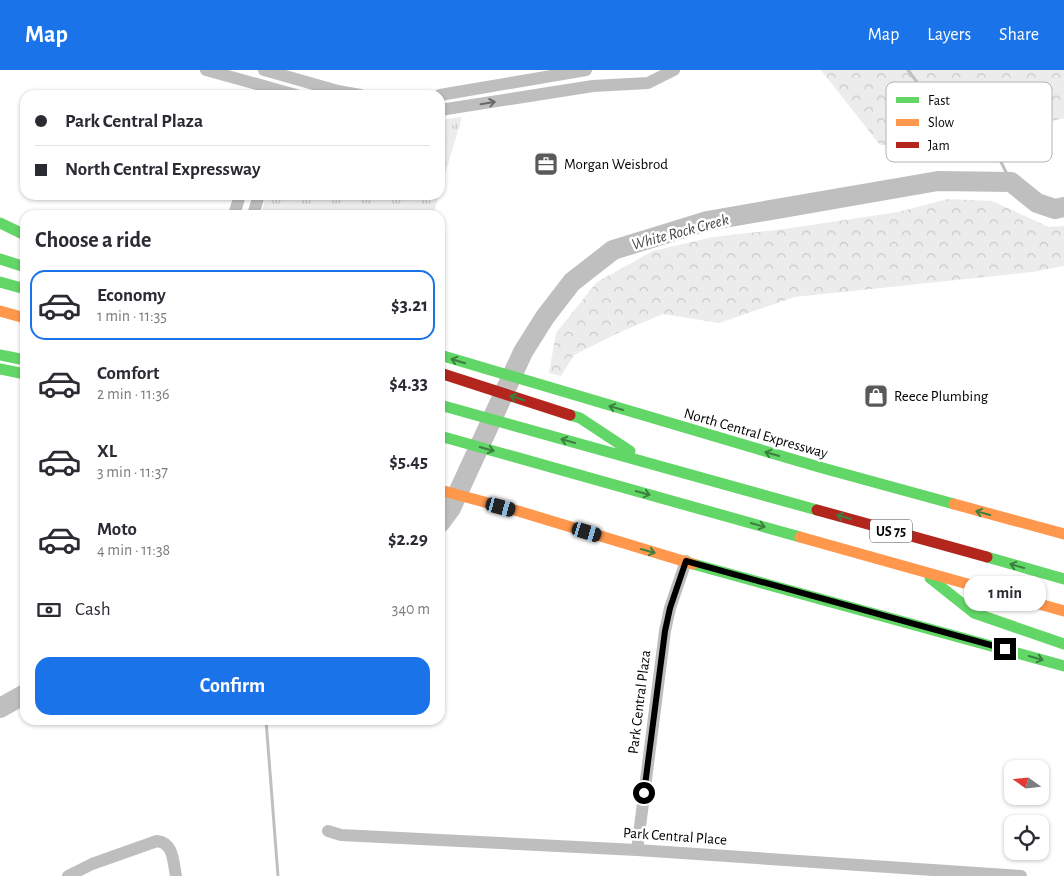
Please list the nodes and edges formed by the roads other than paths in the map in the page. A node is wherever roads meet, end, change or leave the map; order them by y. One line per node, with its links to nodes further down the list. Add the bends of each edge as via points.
1 (206, 70): 6 (street)
2 (586, 70): 10 (street)
3 (674, 70): 12 (street, one-way to 3, via 592,86 648,83)
4 (269, 71): 5 (street); 7 (street)
5 (292, 78): 8 (street); 9 (street)
6 (262, 90)
7 (268, 90)
8 (290, 90)
9 (340, 90)
10 (456, 93): 11 (street); 12 (street)
11 (445, 94)
12 (457, 108): 13 (street)
13 (445, 109)
14 (0, 223): 15 (main road)
15 (20, 233)
16 (0, 259): 17 (main road)
17 (20, 265)
18 (0, 282): 19 (main road)
19 (20, 288)
20 (0, 311): 21 (main road)
21 (20, 317)
22 (0, 355): 24 (main road)
23 (445, 357): 32 (main road, North Central Expressway, one-way to 23, via 873,483)
24 (20, 359)
25 (0, 369): 26 (main road)
26 (20, 373)
27 (445, 375): 30 (main road, one-way to 27, via 580,418)
28 (445, 406): 30 (main road, US 75, one-way to 28)
29 (445, 437): 34 (main road, US 75, one-way to 34)
30 (649, 463): 35 (main road, US 75, one-way to 30)
31 (445, 491): 33 (main road, one-way to 33)
32 (1064, 534)
33 (686, 561): 38 (main road, one-way to 38); 40 (street, Park Central Plaza, via 665,631)
34 (920, 571): 36 (main road, US 75); 37 (main road, via 974,613)
35 (1064, 579)
36 (1064, 611)
37 (1064, 644)
38 (1064, 666)
39 (328, 831): 40 (street, Park Central Place)
40 (637, 850): 43 (street, Park Central Place)
41 (68, 876): 42 (street, via 153,841 161,841 170,848)
42 (176, 876)
43 (1021, 876)

